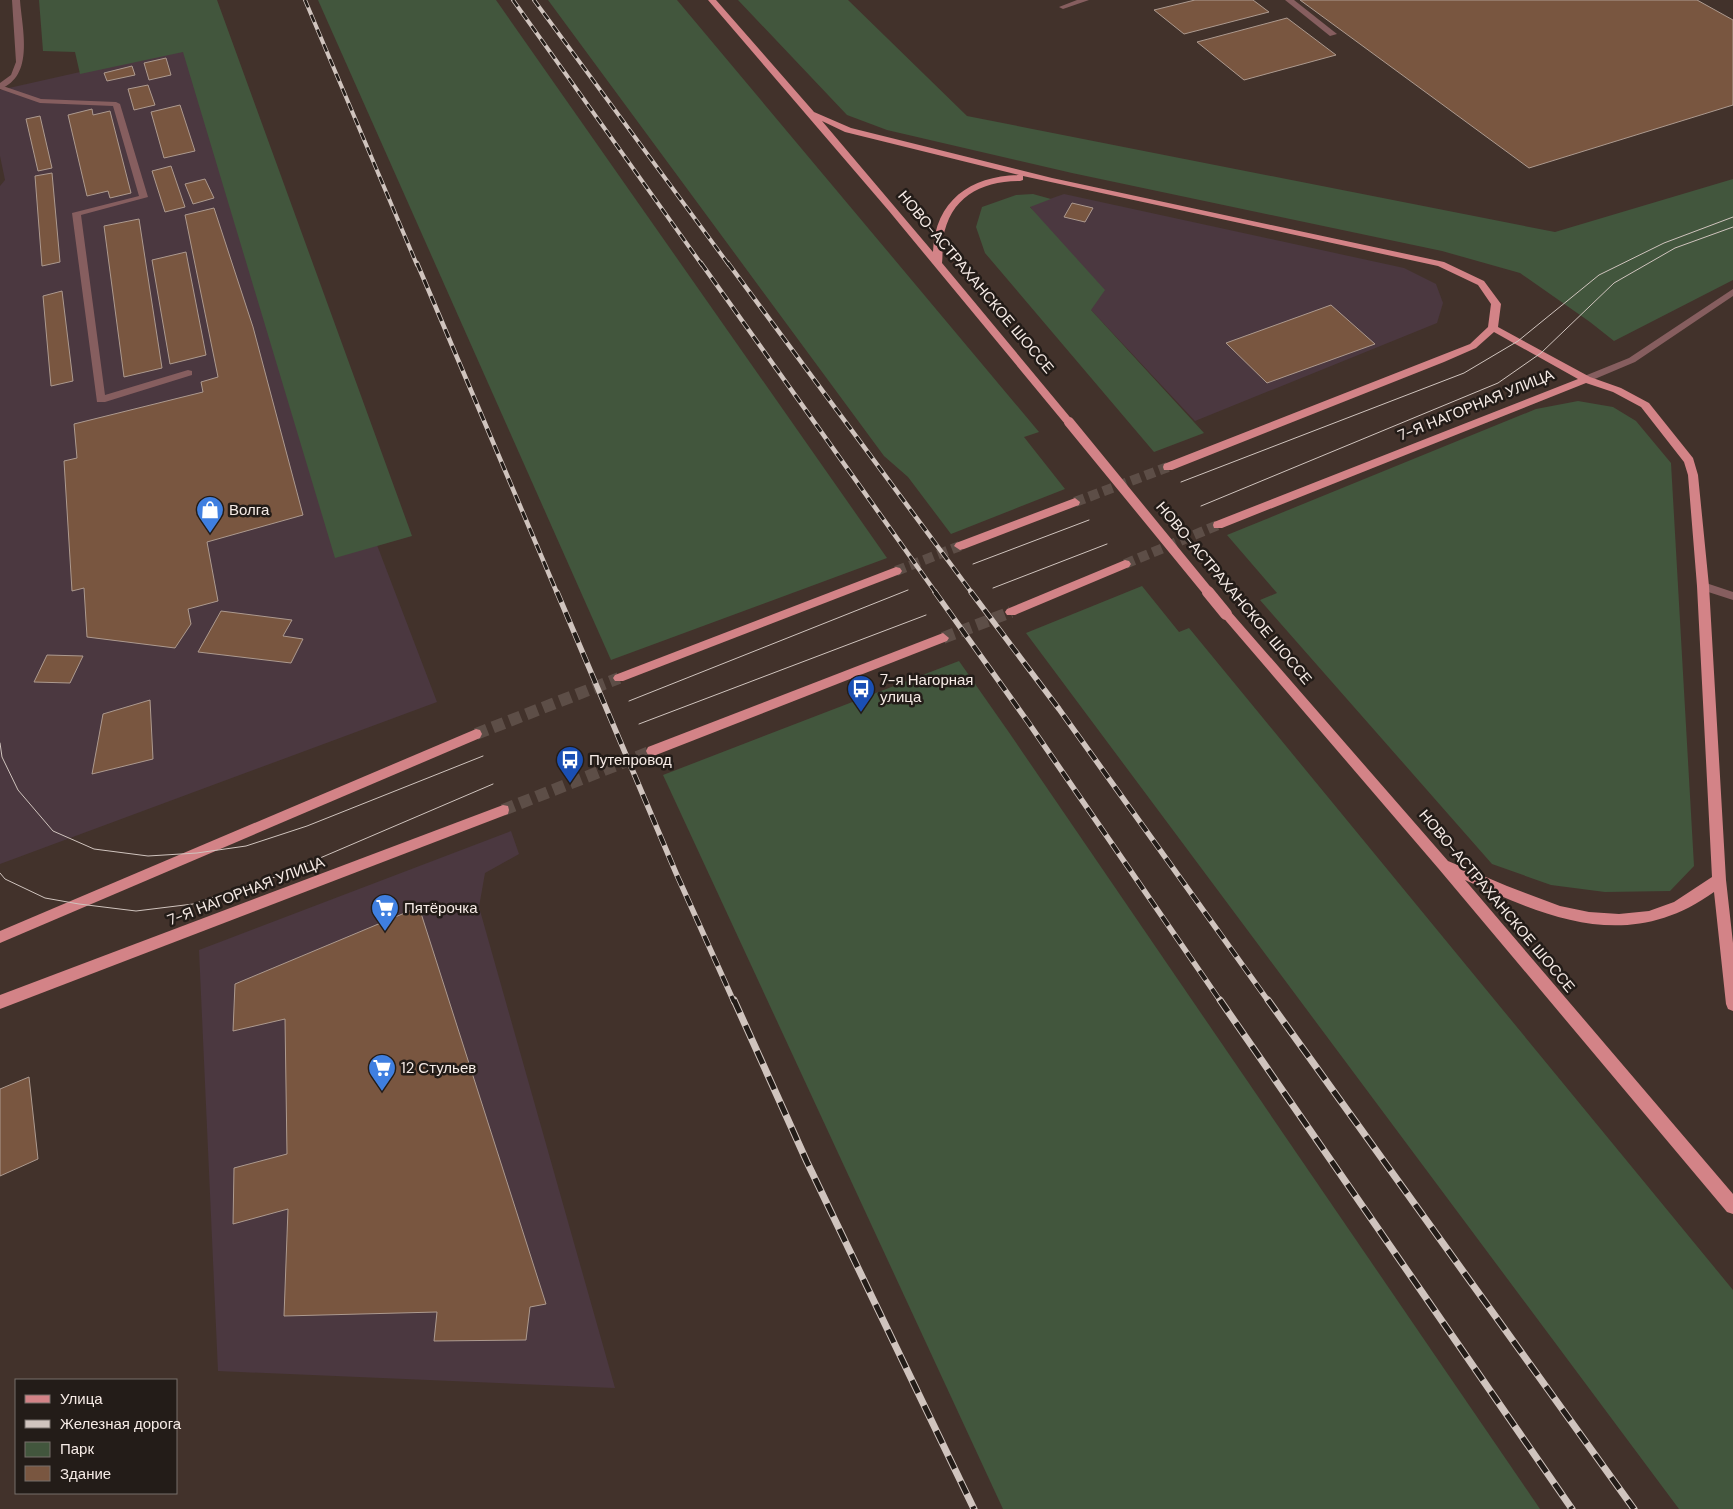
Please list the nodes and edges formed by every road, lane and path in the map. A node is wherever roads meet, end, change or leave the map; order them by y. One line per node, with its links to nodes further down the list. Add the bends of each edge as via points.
1 (16, 0): 7 (street, via 20,62 14,76)
2 (712, 0): 8 (main road, НОВО-АСТРАХАНСКОЕ ШОССЕ)
3 (1085, 0): 5 (street)
4 (1289, 0): 6 (street)
5 (1063, 7)
6 (1333, 34)
7 (0, 87): 13 (street, via 40,101 116,104 144,197 76,213 101,400)
8 (813, 114): 9 (main road, via 848,130); 10 (main road, НОВО-АСТРАХАНСКОЕ ШОССЕ)
9 (1052, 182): 10 (main road, via 999,178 970,188 950,209 941,226); 12 (main road, via 1441,264 1481,283 1496,304)
10 (938, 262): 29 (main road, НОВО-АСТРАХАНСКОЕ ШОССЕ, bridge, via 1226,614)
11 (1733, 292): 14 (street, 7-Я НАГОРНАЯ УЛИЦА, via 1632,360)
12 (1493, 328): 14 (main road); 15 (main road, via 1473,346 1457,353)
13 (188, 373)
14 (1586, 379): 17 (main road, 7-Я НАГОРНАЯ УЛИЦА); 21 (main road, via 1645,405 1690,461)
15 (1168, 467)
16 (1075, 502): 18 (main road)
17 (1218, 525)
18 (960, 546)
19 (1125, 564): 23 (main road)
20 (896, 571): 25 (main road)
21 (1703, 586): 22 (street); 30 (main road)
22 (1733, 596)
23 (1010, 612)
24 (943, 638): 27 (main road)
25 (619, 678)
26 (476, 734): 31 (main road)
27 (652, 751)
28 (503, 810): 32 (main road, 7-Я НАГОРНАЯ УЛИЦА)
29 (1443, 864): 30 (main road, via 1528,902 1591,919 1651,916 1679,906); 34 (main road, НОВО-АСТРАХАНСКОЕ ШОССЕ)
30 (1720, 880): 33 (main road)
31 (0, 937)
32 (0, 1002)
33 (1733, 1004)
34 (1733, 1206)

